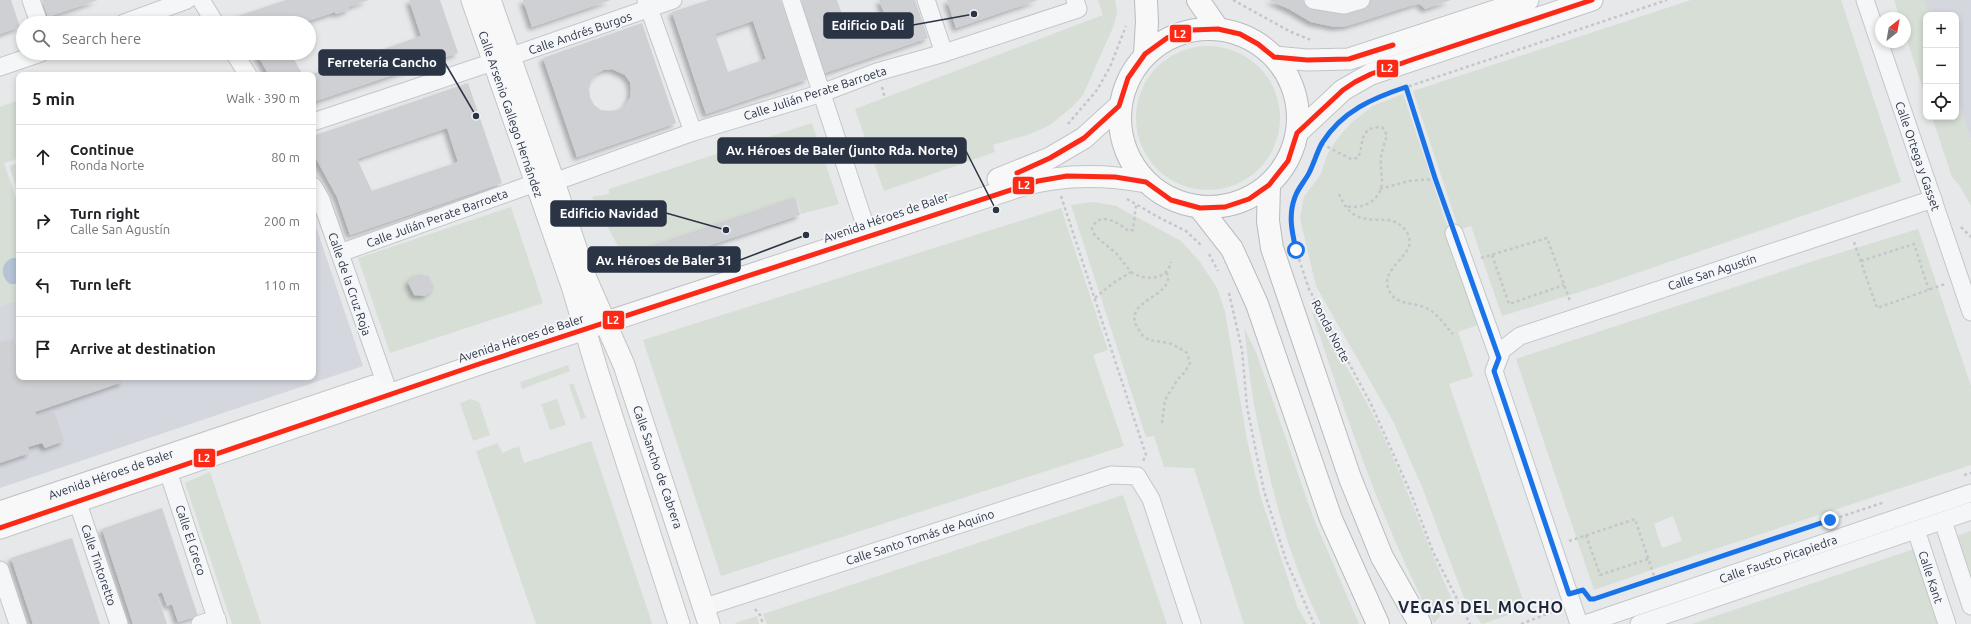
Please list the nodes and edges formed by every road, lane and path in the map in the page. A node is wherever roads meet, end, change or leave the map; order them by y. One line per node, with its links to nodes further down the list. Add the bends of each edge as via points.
1 (31, 0): 20 (street)
2 (187, 0): 21 (street)
3 (201, 0): 22 (street)
4 (472, 0): 31 (main road, Calle Arsenio Gallego Hernández)
5 (490, 0): 31 (main road, Calle Arsenio Gallego Hernández)
6 (673, 0): 18 (street, Calle Andrés Burgos)
7 (791, 0): 35 (street)
8 (926, 0): 26 (street)
9 (1146, 0): 27 (highway)
10 (1198, 0): 24 (highway)
11 (1233, 0): 25 (path, via 1291,32)
12 (1313, 0): 13 (street, via 1344,5)
13 (1361, 0)
14 (1592, 0): 42 (main road, via 1371,74 1342,90)
15 (1667, 0): 34 (path)
16 (1865, 0): 53 (street, Calle Ortega y Gasset)
17 (1517, 2): 28 (main road, via 1350,59 1307,60)
18 (648, 4): 31 (street, Calle Andrés Burgos); 41 (street)
19 (1077, 5): 26 (street, Calle Julián Perate Barroeta)
20 (37, 16)
21 (143, 16)
22 (211, 16)
23 (1128, 19): 40 (path, via 1110,67 1097,90)
24 (1218, 29): 27 (highway, via 1192,30 1167,38); 28 (highway, via 1240,34 1252,40)
25 (1315, 42)
26 (944, 53): 35 (street, Calle Julián Perate Barroeta, via 877,72)
27 (1145, 54): 36 (highway, via 1128,78)
28 (1274, 57): 42 (highway, via 1290,80 1298,106)
29 (20, 60): 32 (street)
30 (238, 60): 33 (street)
31 (501, 60): 38 (street, Calle Andrés Burgos); 46 (main road, Calle Arsenio Gallego Hernández)
32 (0, 67)
33 (246, 72)
34 (1406, 87): 37 (path, via 1377,97); 44 (path)
35 (822, 93): 41 (street, Calle Julián Perate Barroeta); 57 (street)
36 (1119, 106): 45 (highway, via 1120,134 1124,147 1129,160); 57 (main road, Avenida Héroes de Baler, via 1084,138 1050,158 1017,173)
37 (1347, 115)
38 (316, 121)
39 (1337, 124): 43 (path, Ronda Norte)
40 (1064, 127)
41 (693, 132): 46 (street, Calle Julián Perate Barroeta)
42 (1297, 133): 47 (highway, via 1288,161)
43 (1322, 144): 48 (path, via 1351,159 1358,158 1365,133 1373,127 1382,127 1387,136 1381,157); 112 (path, Ronda Norte, via 1296,196 1291,214 1296,250 1309,289 1374,411 1412,496 1433,552)
44 (1435, 178): 48 (path, via 1409,181); 59 (path)
45 (1146, 182): 56 (highway, via 1171,200); 74 (main road, Avenida Héroes de Baler, via 1108,176 1067,176 1038,181)
46 (545, 183): 60 (street, Calle Julián Perate Barroeta); 74 (main road, Calle Arsenio Gallego Hernández); 76 (main road, Calle Arsenio Gallego Hernández)
47 (1269, 185): 56 (highway, via 1249,199 1225,207); 111 (highway, Ronda Norte, via 1268,221 1272,248 1350,478 1382,557)
48 (1380, 189): 55 (path, via 1372,202 1355,208)
49 (316, 191): 60 (street, Calle de la Cruz Roja)
50 (1066, 192): 72 (path, via 1059,192)
51 (1339, 194): 55 (path)
52 (1123, 197): 54 (path)
53 (1933, 199): 58 (street, Calle San Agustín); 68 (street, Calle Ortega y Gasset)
54 (1136, 205): 65 (path, via 1133,230 1129,231 1108,218 1095,222 1092,228 1095,236 1116,253); 67 (path, via 1186,231 1200,243)
55 (1345, 206): 77 (path, via 1361,219 1384,219 1397,223 1406,230 1410,241 1408,252 1388,273 1386,282 1391,295 1436,314)
56 (1200, 208): 110 (highway, via 1232,249 1257,304 1331,519)
57 (865, 224): 74 (main road, Avenida Héroes de Baler)
58 (1849, 226): 62 (path); 75 (street, Calle San Agustín)
59 (1454, 233): 64 (street, Calle San Agustín)
60 (340, 253): 79 (street, Calle de la Cruz Roja)
61 (1492, 255): 64 (path); 69 (path, via 1547,238); 69 (path, via 1509,304)
62 (1861, 261): 71 (path, via 1914,244); 71 (path, via 1877,308)
63 (1171, 262): 66 (path)
64 (1465, 263): 78 (street, Calle San Agustín)
65 (1130, 272): 66 (path, via 1146,279); 72 (path)
66 (1166, 273): 80 (path, via 1169,280 1166,285 1140,306 1134,316 1142,335 1178,347 1187,353 1190,363 1165,400)
67 (1220, 274)
68 (1960, 279): 71 (path); 73 (street, Calle Ortega y Gasset)
69 (1564, 285): 75 (path)
70 (1227, 286): 109 (path, via 1242,350 1247,407 1264,491 1286,560)
71 (1929, 290)
72 (1095, 298): 83 (path, via 1146,455)
73 (1971, 312)
74 (604, 317): 76 (main road, Avenida Héroes de Baler); 101 (main road, Calle Sancho de Cabrera, via 624,365)
75 (1576, 317): 78 (street, Calle San Agustín, via 1520,336 1502,350)
76 (583, 324): 79 (main road, Avenida Héroes de Baler); 81 (main road, Avenida Héroes de Baler); 107 (main road)
77 (1453, 334)
78 (1499, 358): 94 (street, Calle San Agustín, via 1494,371)
79 (384, 382): 81 (main road, Avenida Héroes de Baler)
80 (1162, 423)
81 (166, 464): 86 (main road, Avenida Héroes de Baler); 102 (street, Calle El Greco)
82 (1971, 473): 84 (path)
83 (1137, 476): 101 (street, Calle Santo Tomás de Aquino, via 1111,475); 108 (street, via 1151,499)
84 (1964, 476)
85 (1971, 493): 99 (street, Calle Fausto Picapiedra)
86 (76, 498): 89 (main road, Avenida Héroes de Baler); 91 (main road, Avenida Héroes de Baler); 105 (street, Calle Tintoretto)
87 (1890, 500): 97 (path)
88 (1971, 511): 90 (street, Calle Fausto Picapiedra)
89 (0, 512)
90 (1943, 521): 92 (street, Calle Fausto Picapiedra); 100 (street)
91 (0, 528)
92 (1916, 530): 103 (street, Calle Fausto Picapiedra); 116 (street, Calle Kant)
93 (1586, 535): 94 (path); 95 (path, via 1600,575); 95 (path, via 1635,519)
94 (1553, 546): 98 (street, Calle San Agustín)
95 (1648, 559): 97 (path)
96 (0, 570): 104 (street)
97 (1655, 578): 98 (path, via 1594,599 1590,599 1583,590); 99 (path)
98 (1569, 594): 113 (path, via 1556,598 1559,610 1553,614); 114 (street, Calle San Agustín)
99 (1662, 598): 115 (street, Calle Fausto Picapiedra)
100 (1971, 606)
101 (707, 615)
102 (218, 622): 106 (street)
103 (1647, 623)
104 (18, 624)
105 (119, 624)
106 (200, 624)
107 (679, 624)
108 (1192, 624)
109 (1314, 624)
110 (1378, 624)
111 (1420, 624)
112 (1470, 624)
113 (1521, 624)
114 (1579, 624)
115 (1585, 624)
116 (1947, 624)

